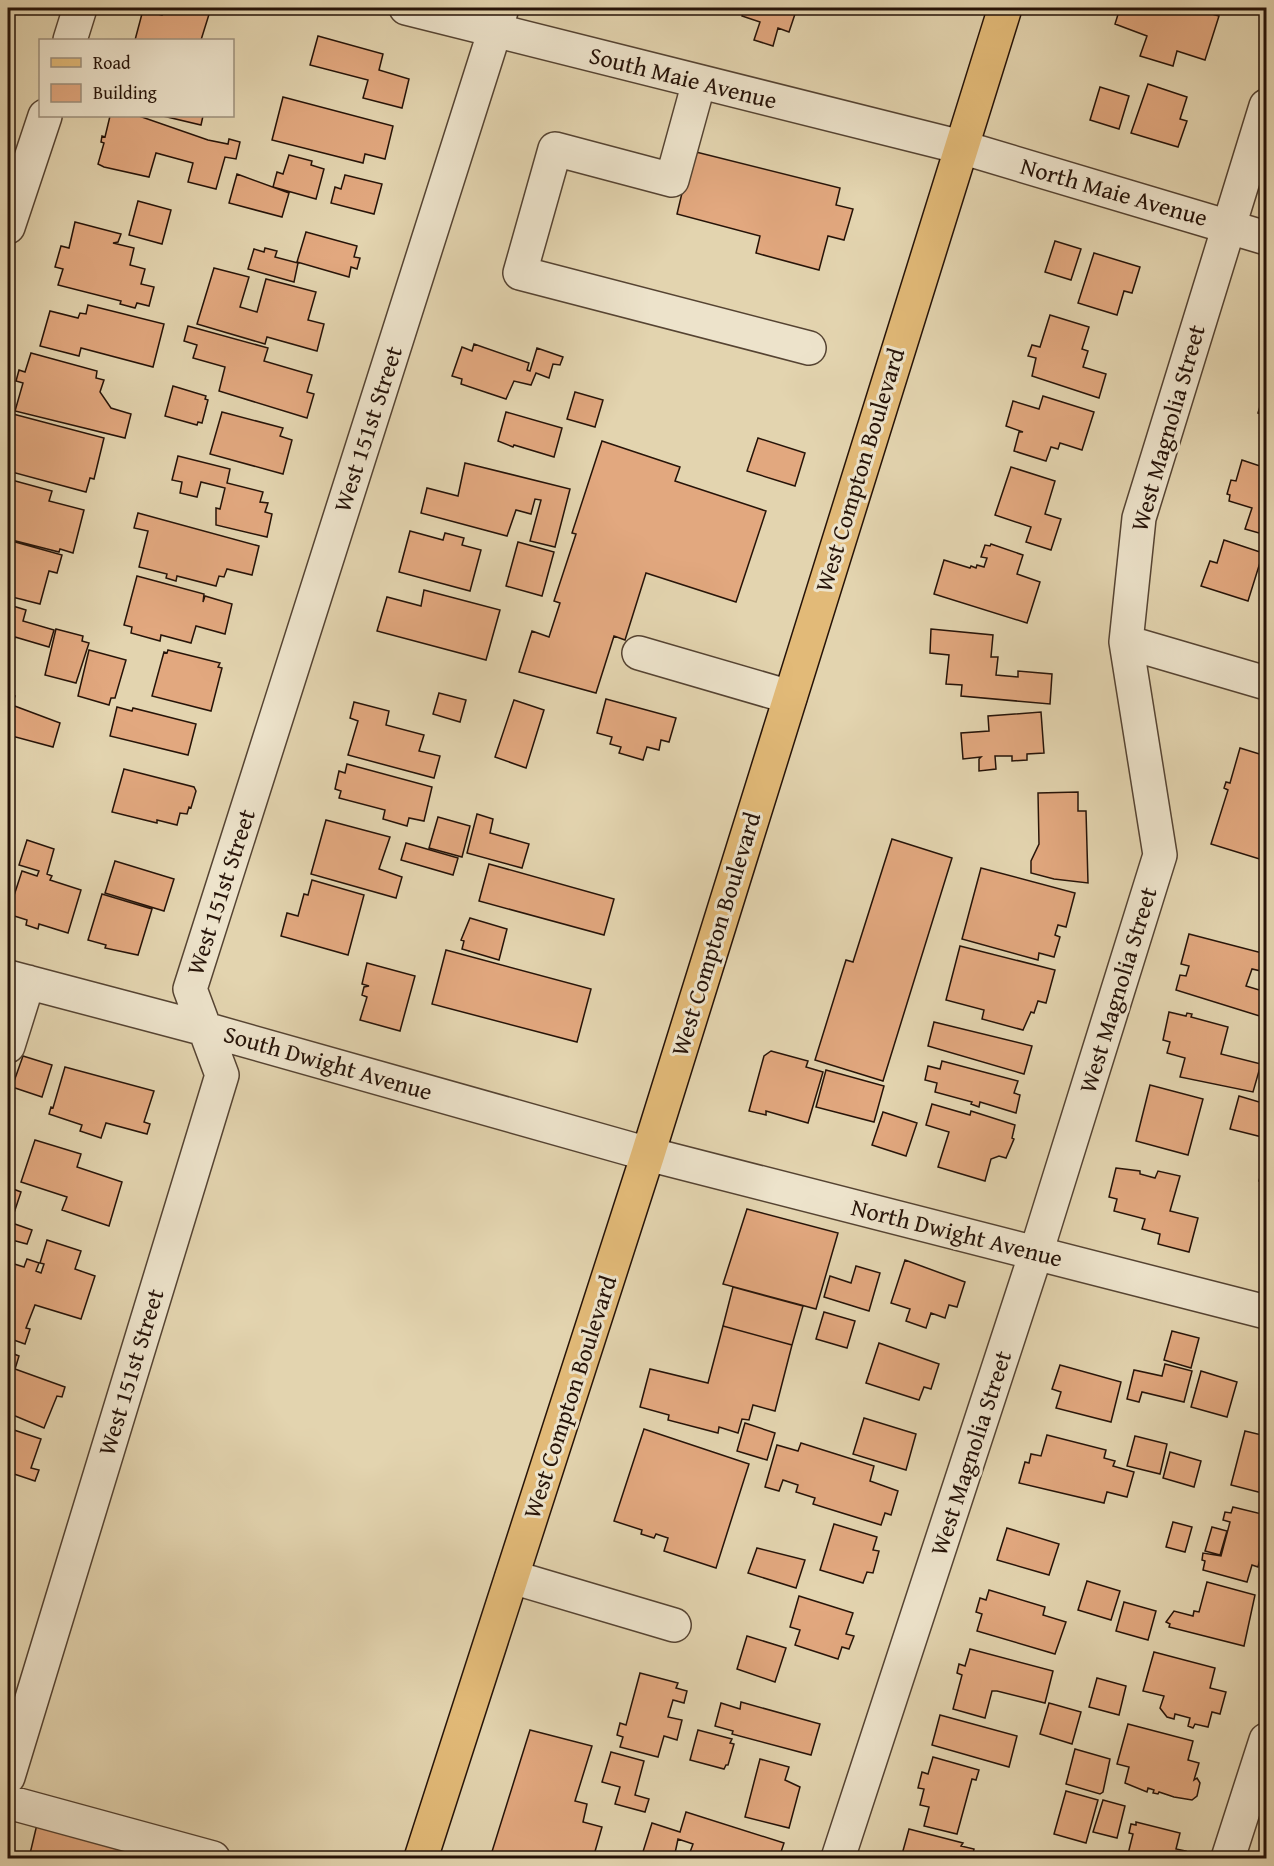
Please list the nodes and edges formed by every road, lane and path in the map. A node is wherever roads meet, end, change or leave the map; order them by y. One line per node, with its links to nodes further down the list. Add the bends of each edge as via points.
1 (81, 8): 5 (street)
2 (405, 8): 4 (street, South Maie Avenue)
3 (1005, 8): 9 (main road, West Compton Boulevard)
4 (498, 19): 6 (street, South Maie Avenue); 19 (street, West 151st Street, via 190,990)
5 (69, 39)
6 (699, 82): 9 (street, South Maie Avenue); 13 (street, via 672,180 555,149 520,273)
7 (1266, 106): 10 (street, West Magnolia Street)
8 (45, 117): 11 (street)
9 (961, 147): 10 (street, North Maie Avenue); 17 (main road, West Compton Boulevard)
10 (1228, 225): 12 (street, North Maie Avenue); 14 (street, West Magnolia Street, via 1139,518)
11 (8, 227)
12 (1266, 238)
13 (809, 348)
14 (1126, 642): 16 (street); 22 (street, West Magnolia Street, via 1160,855)
15 (639, 652): 17 (street)
16 (1266, 683)
17 (790, 697): 21 (main road, West Compton Boulevard)
18 (18, 980): 19 (street, South Dwight Avenue); 20 (street)
19 (205, 1029): 21 (street, South Dwight Avenue); 27 (street, West 151st Street, via 222,1075)
20 (8, 1046)
21 (648, 1154): 22 (street, North Dwight Avenue); 24 (main road, West Compton Boulevard)
22 (1036, 1253): 23 (street, North Dwight Avenue); 31 (street, West Magnolia Street)
23 (1266, 1312)
24 (512, 1577): 25 (street); 30 (main road, West Compton Boulevard)
25 (674, 1625)
26 (1266, 1740): 32 (street)
27 (8, 1777)
28 (8, 1802): 29 (street)
29 (213, 1858)
30 (421, 1858)
31 (838, 1858)
32 (1228, 1858)

